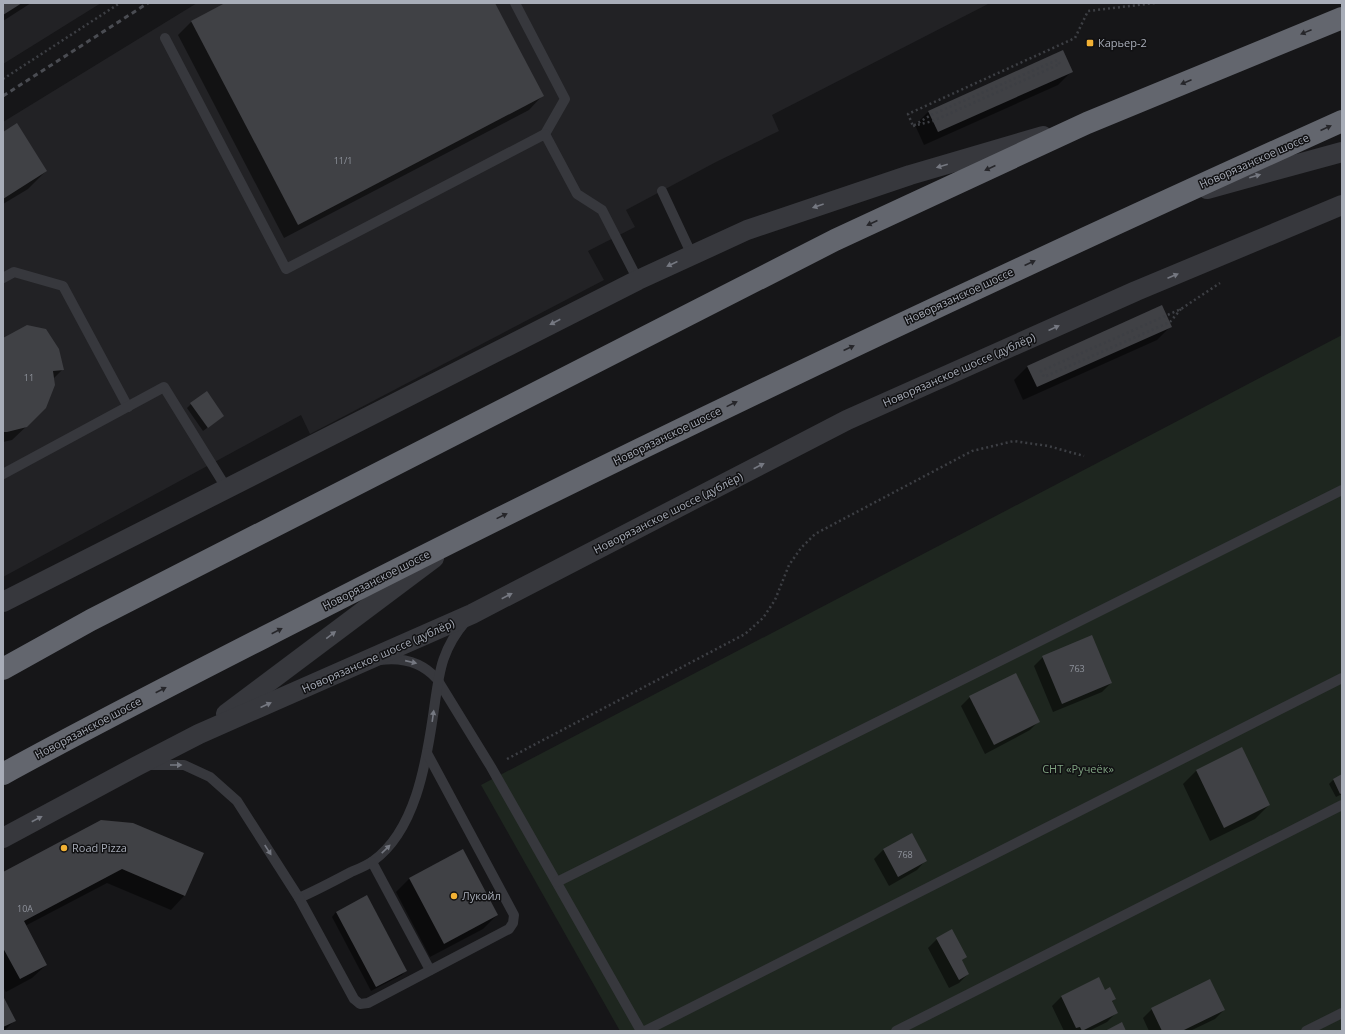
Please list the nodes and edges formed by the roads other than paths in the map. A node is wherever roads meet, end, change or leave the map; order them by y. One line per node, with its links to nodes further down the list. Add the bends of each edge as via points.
1 (515, 3): 6 (lane, via 565,99)
2 (1342, 18): 5 (highway, one-way to 5)
3 (165, 38): 6 (lane, via 286,269)
4 (1342, 121): 9 (highway, Новорязанское шоссе, one-way to 4)
5 (1087, 123): 11 (street, one-way to 11, via 895,180 747,230); 22 (highway, one-way to 22, via 828,244 92,620)
6 (545, 134): 13 (lane, via 576,194 602,210)
7 (1342, 152): 9 (street, one-way to 7)
8 (662, 191): 11 (lane)
9 (1163, 202): 18 (highway, Новорязанское шоссе, one-way to 9, via 816,363)
10 (1342, 205): 20 (street, Новорязанское шоссе (дублёр), one-way to 10, via 847,420 1136,291)
11 (692, 255): 13 (street, one-way to 13)
12 (3, 278): 14 (lane, via 14,272 63,286)
13 (638, 280): 16 (street, one-way to 16)
14 (128, 407): 15 (lane); 16 (lane, via 164,387)
15 (3, 474)
16 (227, 489): 19 (street)
17 (1342, 490): 32 (lane)
18 (467, 534): 25 (street, one-way to 18); 28 (highway, Новорязанское шоссе, one-way to 18, via 104,719)
19 (3, 602)
20 (472, 614): 21 (street, Новорязанское шоссе (дублёр)); 24 (lane, via 452,638)
21 (359, 664): 24 (lane, one-way to 24, via 385,660 412,662 431,672); 25 (street, Новорязанское шоссе (дублёр), one-way to 21)
22 (3, 669)
23 (1342, 678): 37 (lane)
24 (437, 679): 26 (lane, one-way to 24); 32 (lane)
25 (199, 734): 27 (street, Новорязанское шоссе (дублёр))
26 (427, 753): 31 (lane, one-way to 26, via 393,842 407,818); 34 (lane, via 514,915 509,928)
27 (137, 766): 30 (street, Новорязанское шоссе (дублёр), one-way to 27); 33 (lane, one-way to 33, via 184,765 210,776 236,801)
28 (3, 774)
29 (1342, 806): 38 (lane)
30 (3, 838)
31 (372, 862): 33 (lane); 34 (lane)
32 (557, 882): 36 (lane)
33 (299, 898): 34 (lane, via 354,999 360,1004 368,1003)
34 (430, 970)
35 (1342, 1013): 39 (lane)
36 (641, 1031)
37 (645, 1031)
38 (896, 1031)
39 (1306, 1031)

